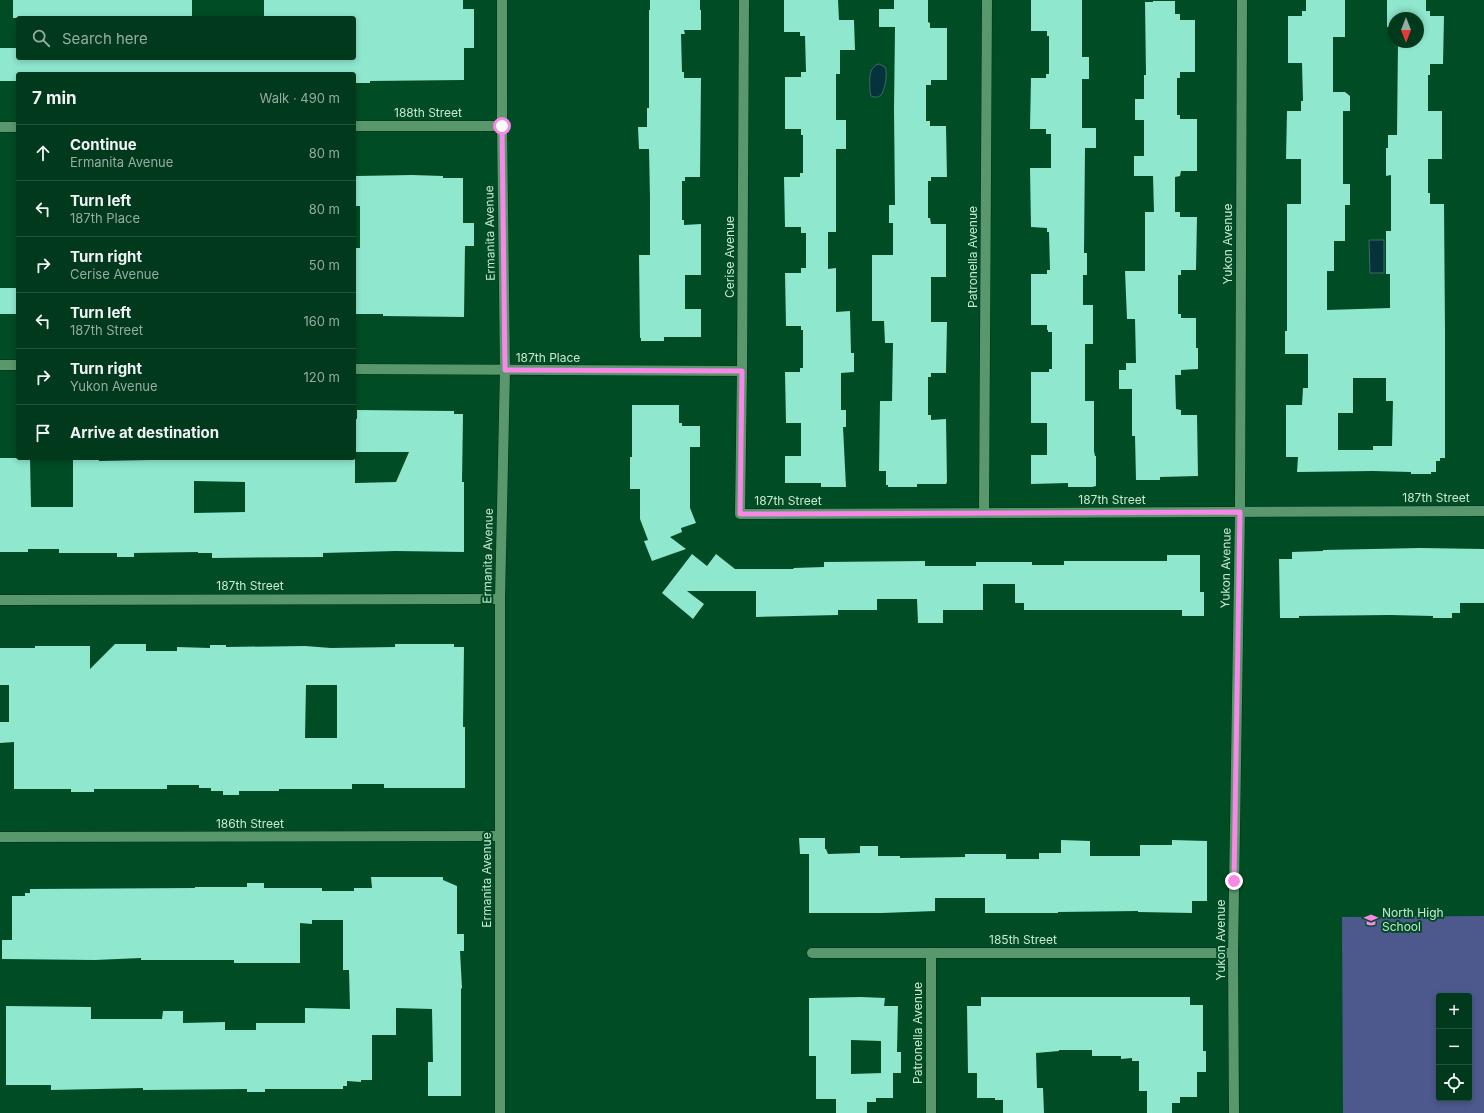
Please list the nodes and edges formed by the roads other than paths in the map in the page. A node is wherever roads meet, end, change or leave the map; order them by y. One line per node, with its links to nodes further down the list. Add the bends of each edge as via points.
1 (502, 0): 8 (street, Ermanita Avenue)
2 (744, 0): 13 (street, Cerise Avenue)
3 (987, 0): 16 (street, Patronella Avenue)
4 (1242, 0): 15 (street, Yukon Avenue)
5 (0, 126): 6 (street)
6 (16, 126)
7 (356, 126): 8 (street, 188th Street)
8 (502, 126): 12 (street, Ermanita Avenue)
9 (0, 365): 10 (street)
10 (16, 365)
11 (356, 369): 12 (street, 187th Place)
12 (505, 370): 13 (street, 187th Place); 18 (street, Ermanita Avenue)
13 (742, 371): 17 (street, Cerise Avenue)
14 (1484, 511): 15 (street, 187th Street)
15 (1240, 512): 16 (street, 187th Street); 24 (street, Yukon Avenue)
16 (984, 513): 17 (street, 187th Street)
17 (740, 514)
18 (500, 598): 19 (street, 187th Street); 20 (street, Ermanita Avenue)
19 (0, 600)
20 (500, 836): 21 (street, 186th Street); 25 (street, Ermanita Avenue)
21 (0, 838)
22 (812, 953): 23 (street, 185th Street)
23 (931, 953): 24 (street, 185th Street); 26 (street, Patronella Avenue)
24 (1233, 953): 27 (street, Yukon Avenue)
25 (500, 1113)
26 (931, 1113)
27 (1234, 1113)

